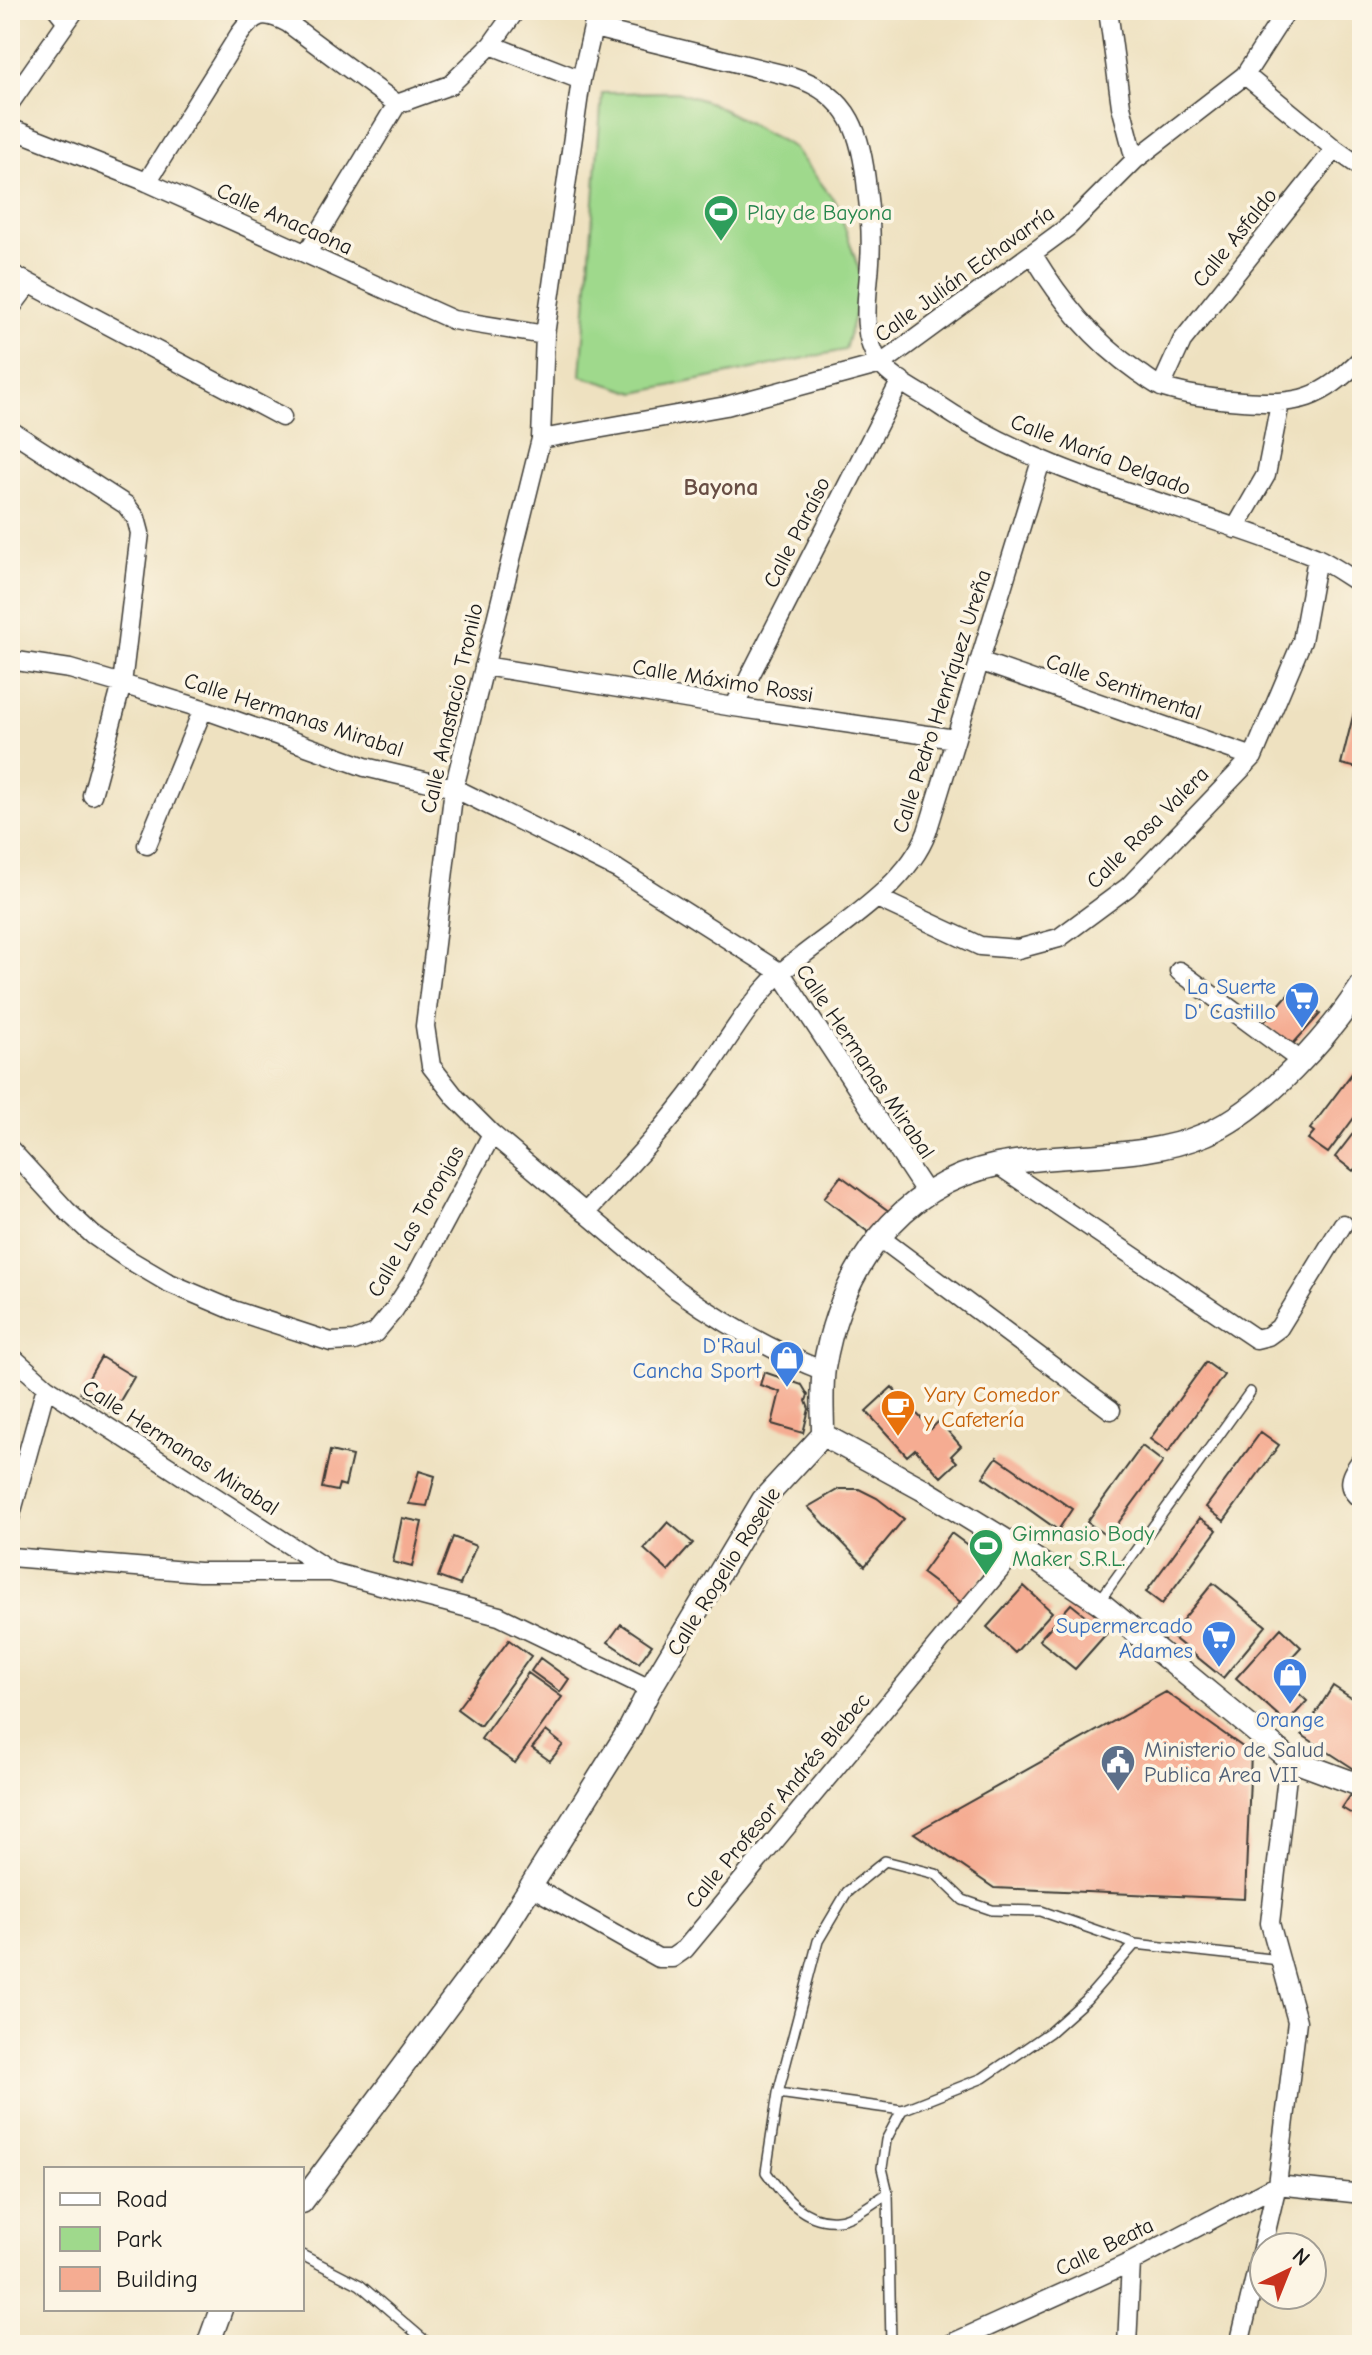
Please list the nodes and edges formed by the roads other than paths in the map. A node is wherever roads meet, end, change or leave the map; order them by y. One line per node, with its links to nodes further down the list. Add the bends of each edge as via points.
1 (52, 10): 5 (lane)
2 (516, 10): 7 (street)
3 (1108, 10): 15 (street, via 1121,106)
4 (1287, 10): 8 (street, Calle Julián Echavarría)
5 (69, 18): 10 (street)
6 (596, 19): 9 (street, Calle Anastacio Tronilo); 25 (street, Calle María Delgado, via 812,82 835,98 850,117 865,168 872,236 866,325)
7 (491, 45): 9 (street); 12 (street, via 450,85)
8 (1245, 75): 14 (street); 15 (street, Calle Julián Echavarría)
9 (581, 80): 23 (street, Calle Anastacio Tronilo)
10 (18, 82): 11 (street)
11 (10, 103)
12 (397, 104): 17 (street, via 288,23 261,15 239,35); 18 (street)
13 (10, 128): 17 (street, Calle Anacaona)
14 (1335, 149): 16 (street); 27 (street, Calle Asfaldo, via 1182,341)
15 (1135, 160): 19 (street, Calle Julián Echavarría)
16 (1362, 168)
17 (147, 182): 18 (street, Calle Anacaona)
18 (307, 253): 23 (street, Calle Anacaona, via 453,320)
19 (1033, 255): 25 (street, Calle Julián Echavarría); 27 (street, via 1079,320 1114,355)
20 (10, 273): 21 (street)
21 (28, 285): 22 (street); 29 (street)
22 (10, 309)
23 (545, 335): 31 (street, Calle Anastacio Tronilo)
24 (1362, 358): 28 (street, via 1323,392)
25 (881, 364): 26 (street, Calle María Delgado); 31 (street, Calle Julián Echavarría, via 726,406)
26 (901, 380): 32 (street, Calle María Delgado, via 969,426); 40 (street, Calle Paraíso)
27 (1161, 387): 28 (street, via 1213,399)
28 (1280, 403): 33 (street, via 1266,475)
29 (282, 417)
30 (10, 430): 39 (street, via 119,500 136,518 140,553)
31 (541, 439): 38 (street, Calle Anastacio Tronilo)
32 (1041, 461): 33 (street, Calle María Delgado); 37 (street, Calle Pedro Henríquez Ureña)
33 (1235, 529): 34 (street, Calle María Delgado)
34 (1317, 558): 35 (street, Calle María Delgado); 43 (street, Calle Rosa Valera, via 1302,641)
35 (1362, 585)
36 (10, 660): 39 (street, Calle Hermanas Mirabal)
37 (979, 661): 42 (street, Calle Pedro Henríquez Ureña); 43 (street, Calle Sentimental)
38 (484, 666): 40 (street, Calle Máximo Rossi); 44 (street, Calle Anastacio Tronilo)
39 (122, 684): 41 (street, Calle Hermanas Mirabal); 45 (street)
40 (734, 707): 42 (street, Calle Máximo Rossi)
41 (203, 709): 44 (street, Calle Hermanas Mirabal, via 365,767); 46 (street)
42 (955, 739): 47 (street, Calle Pedro Henríquez Ureña, via 922,843)
43 (1253, 757): 47 (street, Calle Rosa Valera, via 1128,887 1059,938 1018,949 980,946)
44 (454, 788): 49 (street, Calle Hermanas Mirabal, via 617,869); 52 (street, Calle Anastacio Tronilo, via 425,1026 427,1046 441,1082)
45 (92, 795)
46 (147, 845)
47 (877, 898): 49 (street, Calle Pedro Henríquez Ureña)
48 (1179, 971): 51 (street)
49 (781, 973): 55 (street, Calle Hermanas Mirabal); 56 (street, Calle Pedro Henríquez Ureña, via 740,1021 698,1084)
50 (1362, 985): 51 (street)
51 (1301, 1061): 54 (street, via 1255,1102 1206,1134 1159,1149)
52 (492, 1134): 53 (street, Calle Las Toronjas, via 394,1310 375,1333 331,1342 233,1310 128,1259 67,1211); 56 (street, Calle Anastacio Tronilo)
53 (10, 1149)
54 (998, 1165): 55 (street); 57 (street, via 1256,1339 1279,1328)
55 (926, 1193): 58 (street)
56 (585, 1213): 60 (street, Calle Anastacio Tronilo, via 708,1312)
57 (1343, 1224)
58 (879, 1237): 60 (street, via 835,1318); 63 (street)
59 (10, 1355): 61 (street, Calle Hermanas Mirabal)
60 (824, 1371): 64 (street)
61 (46, 1387): 67 (street); 70 (street, Calle Hermanas Mirabal)
62 (1250, 1392): 71 (lane)
63 (1111, 1410)
64 (823, 1435): 68 (street); 72 (street, Calle Rogelio Roselle, via 763,1500)
65 (1362, 1459): 66 (street, via 1349,1476 1353,1493)
66 (1362, 1500)
67 (10, 1518)
68 (1018, 1548): 71 (street); 75 (street, Calle Profesor Andrés Blebec, via 685,1949 672,1958 658,1958)
69 (10, 1557): 70 (street, via 199,1572)
70 (331, 1572): 72 (street, via 499,1616)
71 (1099, 1602): 73 (street)
72 (650, 1689): 75 (street, Calle Rogelio Roselle)
73 (1289, 1759): 74 (street); 77 (street, via 1270,1923)
74 (1362, 1786)
75 (532, 1887): 83 (street, Calle Rogelio Roselle)
76 (1135, 1944): 77 (lane); 78 (lane, via 1041,1911 992,1910 963,1900 936,1874 885,1861 847,1892 818,1941); 79 (lane, via 1050,2032 983,2078)
77 (1280, 1960): 80 (street, via 1297,2021)
78 (778, 2093): 79 (lane); 81 (lane, via 766,2172 784,2198 812,2217 839,2221)
79 (902, 2110): 81 (lane, via 886,2140 882,2168)
80 (1277, 2185): 82 (street); 85 (street, Calle Beata); 92 (street)
81 (888, 2193): 89 (lane)
82 (1362, 2194)
83 (304, 2199)
84 (304, 2256): 88 (lane, via 360,2285)
85 (1131, 2262): 90 (street, Calle Beata); 91 (street)
86 (220, 2311): 87 (street)
87 (208, 2345)
88 (430, 2345)
89 (891, 2345)
90 (948, 2345)
91 (1127, 2345)
92 (1239, 2345)

